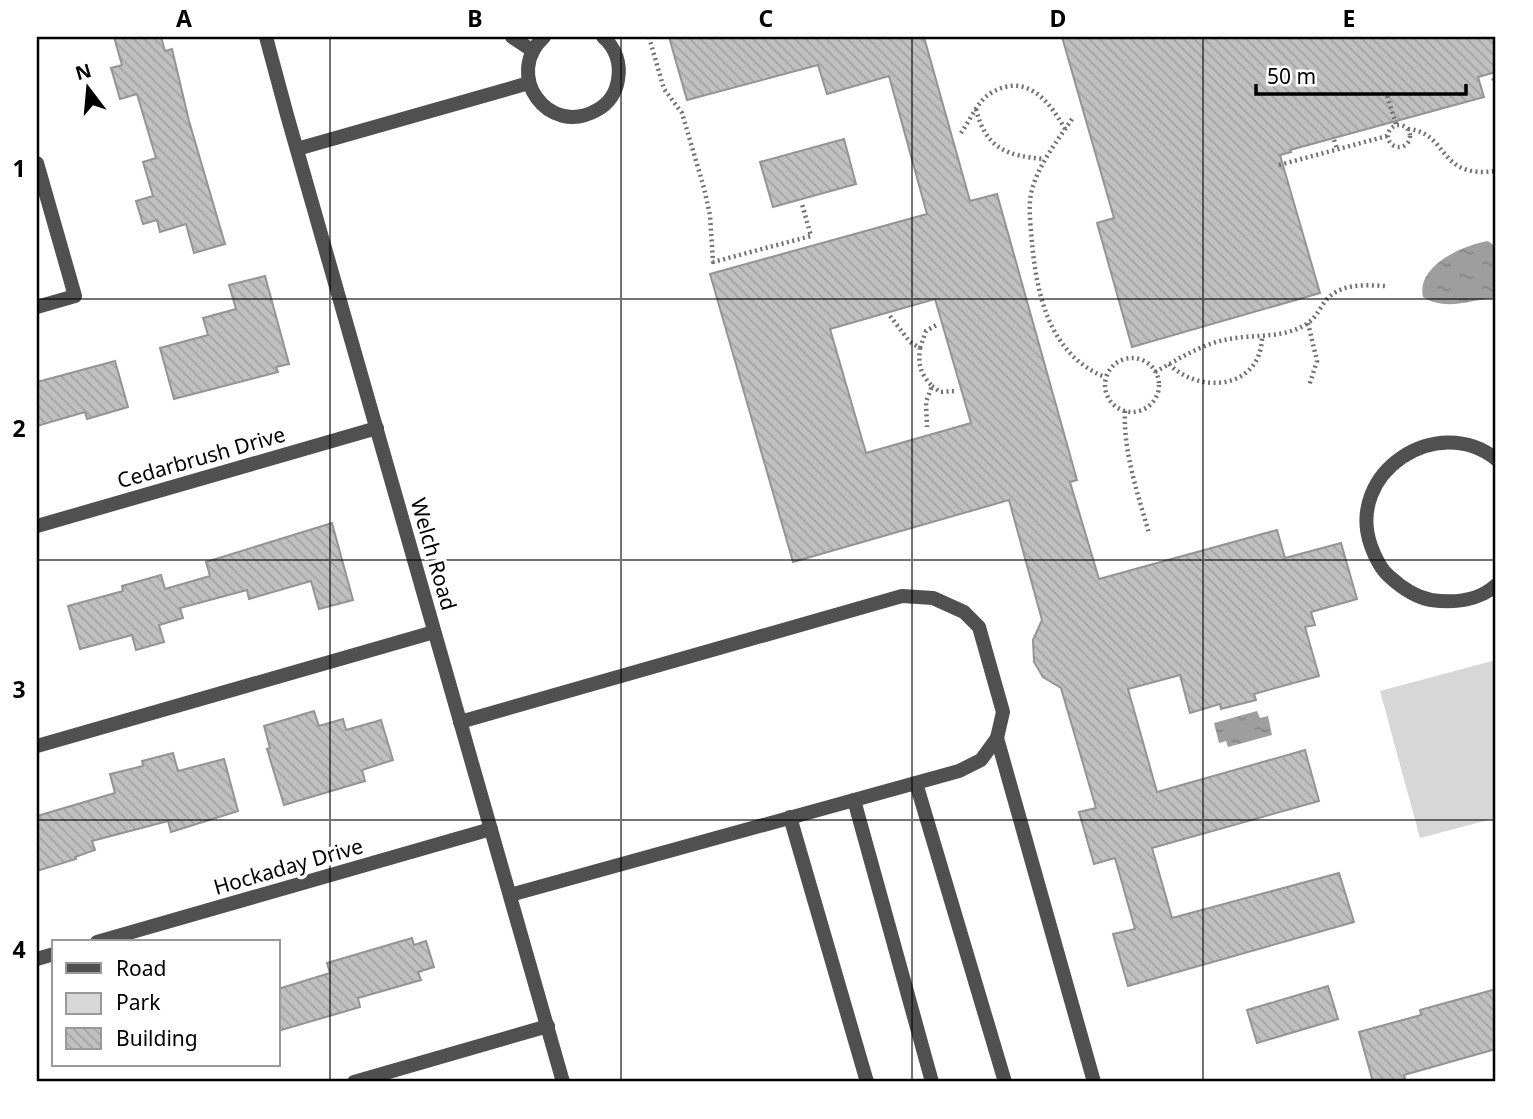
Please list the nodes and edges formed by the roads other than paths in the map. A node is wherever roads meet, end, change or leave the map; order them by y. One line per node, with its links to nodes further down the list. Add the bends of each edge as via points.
1 (266, 37): 7 (street, Welch Road)
2 (512, 37): 5 (street)
3 (544, 37): 5 (street)
4 (603, 37): 6 (street, via 616,54 620,69 612,97 601,108 588,115 558,115 535,97)
5 (533, 51): 6 (street)
6 (529, 83): 7 (street)
7 (296, 149): 10 (street, Welch Road)
8 (37, 163): 9 (street, via 75,296)
9 (37, 307)
10 (377, 428): 12 (street, Cedarbrush Drive); 14 (street, Welch Road)
11 (1496, 459): 13 (street, via 1471,445 1452,442 1416,448 1386,470 1369,503 1367,521 1369,540 1385,573 1424,599 1470,599)
12 (37, 526)
13 (1496, 585)
14 (435, 632): 15 (street, Welch Road); 17 (street)
15 (460, 722): 16 (street, via 902,596 933,598 964,612 979,627 1003,712); 21 (street, Welch Road)
16 (997, 738): 18 (street, via 981,760); 30 (street)
17 (37, 746)
18 (916, 783): 19 (street); 29 (street)
19 (854, 800): 20 (street); 28 (street)
20 (790, 817): 22 (street); 27 (street)
21 (491, 829): 22 (street, Welch Road); 23 (street, Hockaday Drive)
22 (510, 895): 24 (street, Welch Road)
23 (104, 940)
24 (548, 1026): 25 (street); 26 (street, Welch Road)
25 (354, 1082)
26 (563, 1082)
27 (867, 1082)
28 (932, 1082)
29 (1005, 1082)
30 (1094, 1082)

